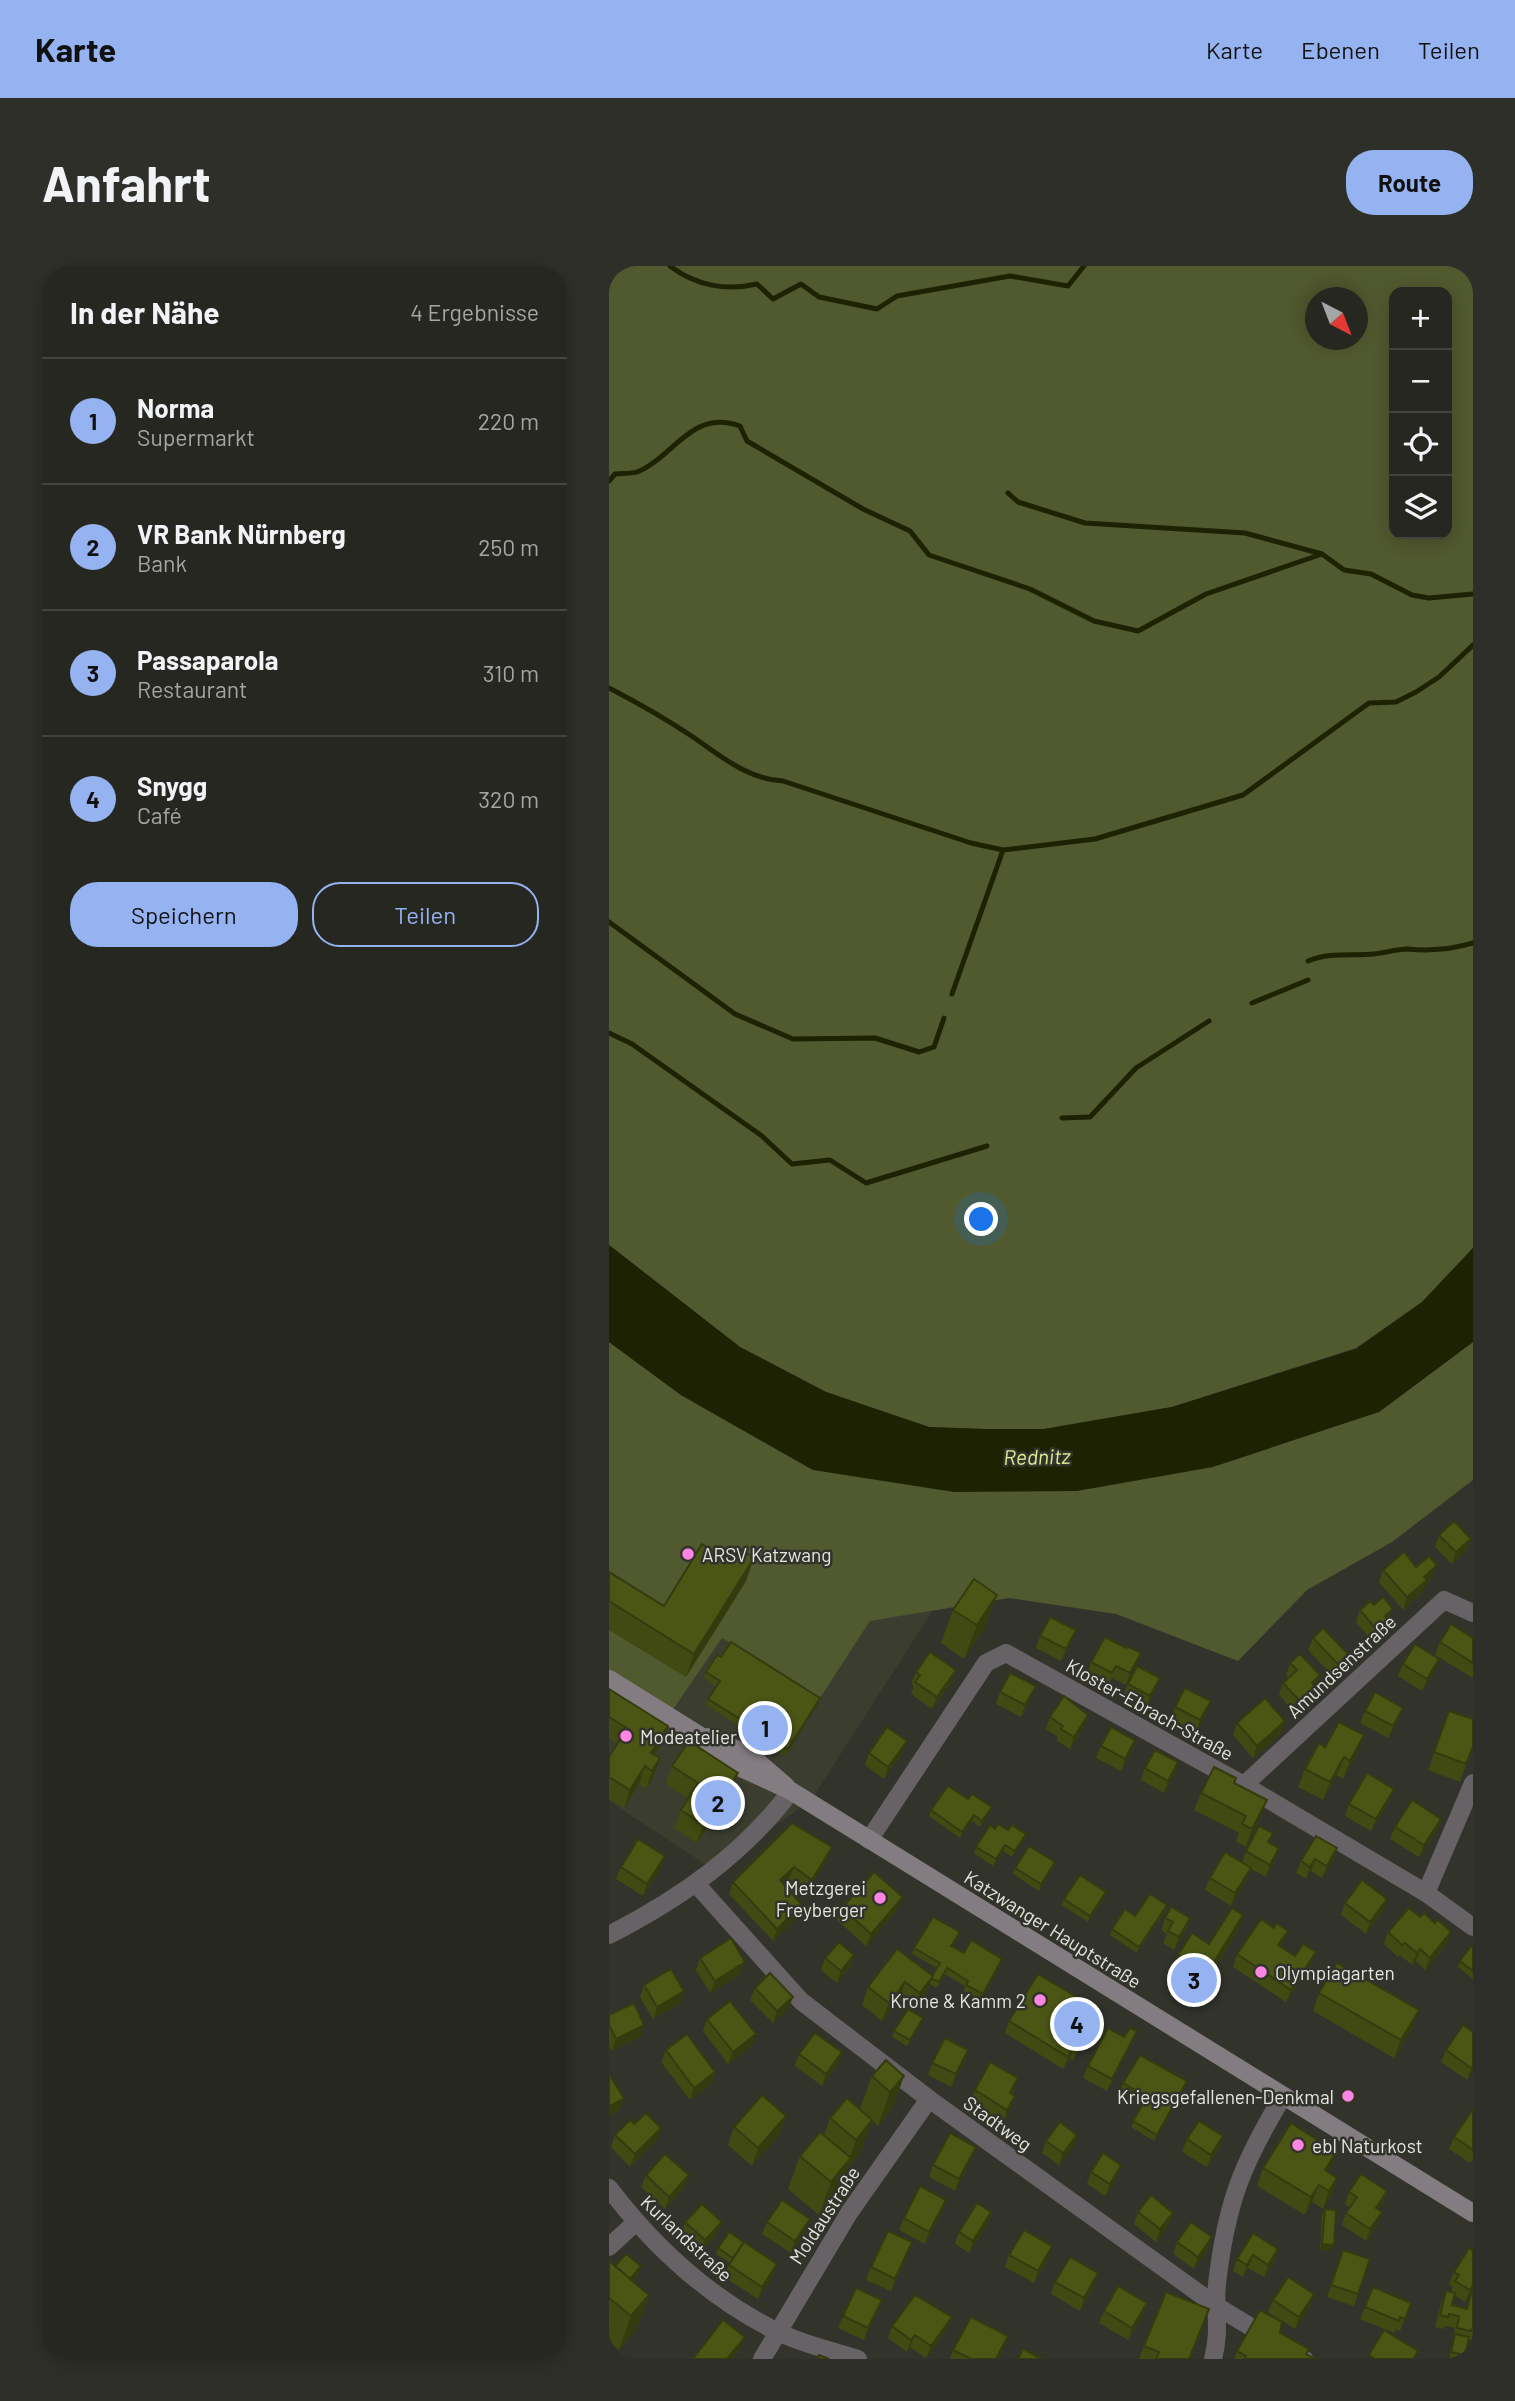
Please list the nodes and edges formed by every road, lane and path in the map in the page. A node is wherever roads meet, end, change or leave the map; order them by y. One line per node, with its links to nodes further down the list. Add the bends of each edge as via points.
1 (1473, 1613): 4 (street, Amundsenstraße, via 1444,1600)
2 (609, 1679): 5 (main road, Katzwanger Hauptstraße, via 699,1735 750,1755)
3 (1473, 1783): 8 (street)
4 (1244, 1785): 6 (street, Kloster-Ebrach-Straße, via 1006,1653 986,1662); 8 (street, Kloster-Ebrach-Straße)
5 (790, 1791): 6 (main road, Katzwanger Hauptstraße); 7 (street, via 765,1823)
6 (869, 1840): 11 (main road, Katzwanger Hauptstraße)
7 (697, 1885): 10 (street); 12 (street, Stadtweg, via 801,2001)
8 (1426, 1893): 9 (street, Kloster-Ebrach-Straße)
9 (1473, 1927)
10 (609, 1935)
11 (1283, 2096): 14 (main road, Katzwanger Hauptstraße); 17 (street, via 1234,2189 1217,2287)
12 (929, 2099): 17 (street, Stadtweg); 18 (street, Moldaustraße, via 849,2213)
13 (609, 2188): 15 (street, Kurlandstraße)
14 (1473, 2213)
15 (635, 2222): 16 (street); 18 (street, Kurlandstraße, via 707,2290)
16 (609, 2247)
17 (1218, 2308): 21 (street); 22 (street, Stadtweg)
18 (778, 2332): 19 (street, Moldaustraße); 20 (street, Kurlandstraße)
19 (762, 2359)
20 (858, 2359)
21 (1213, 2359)
22 (1304, 2359)

